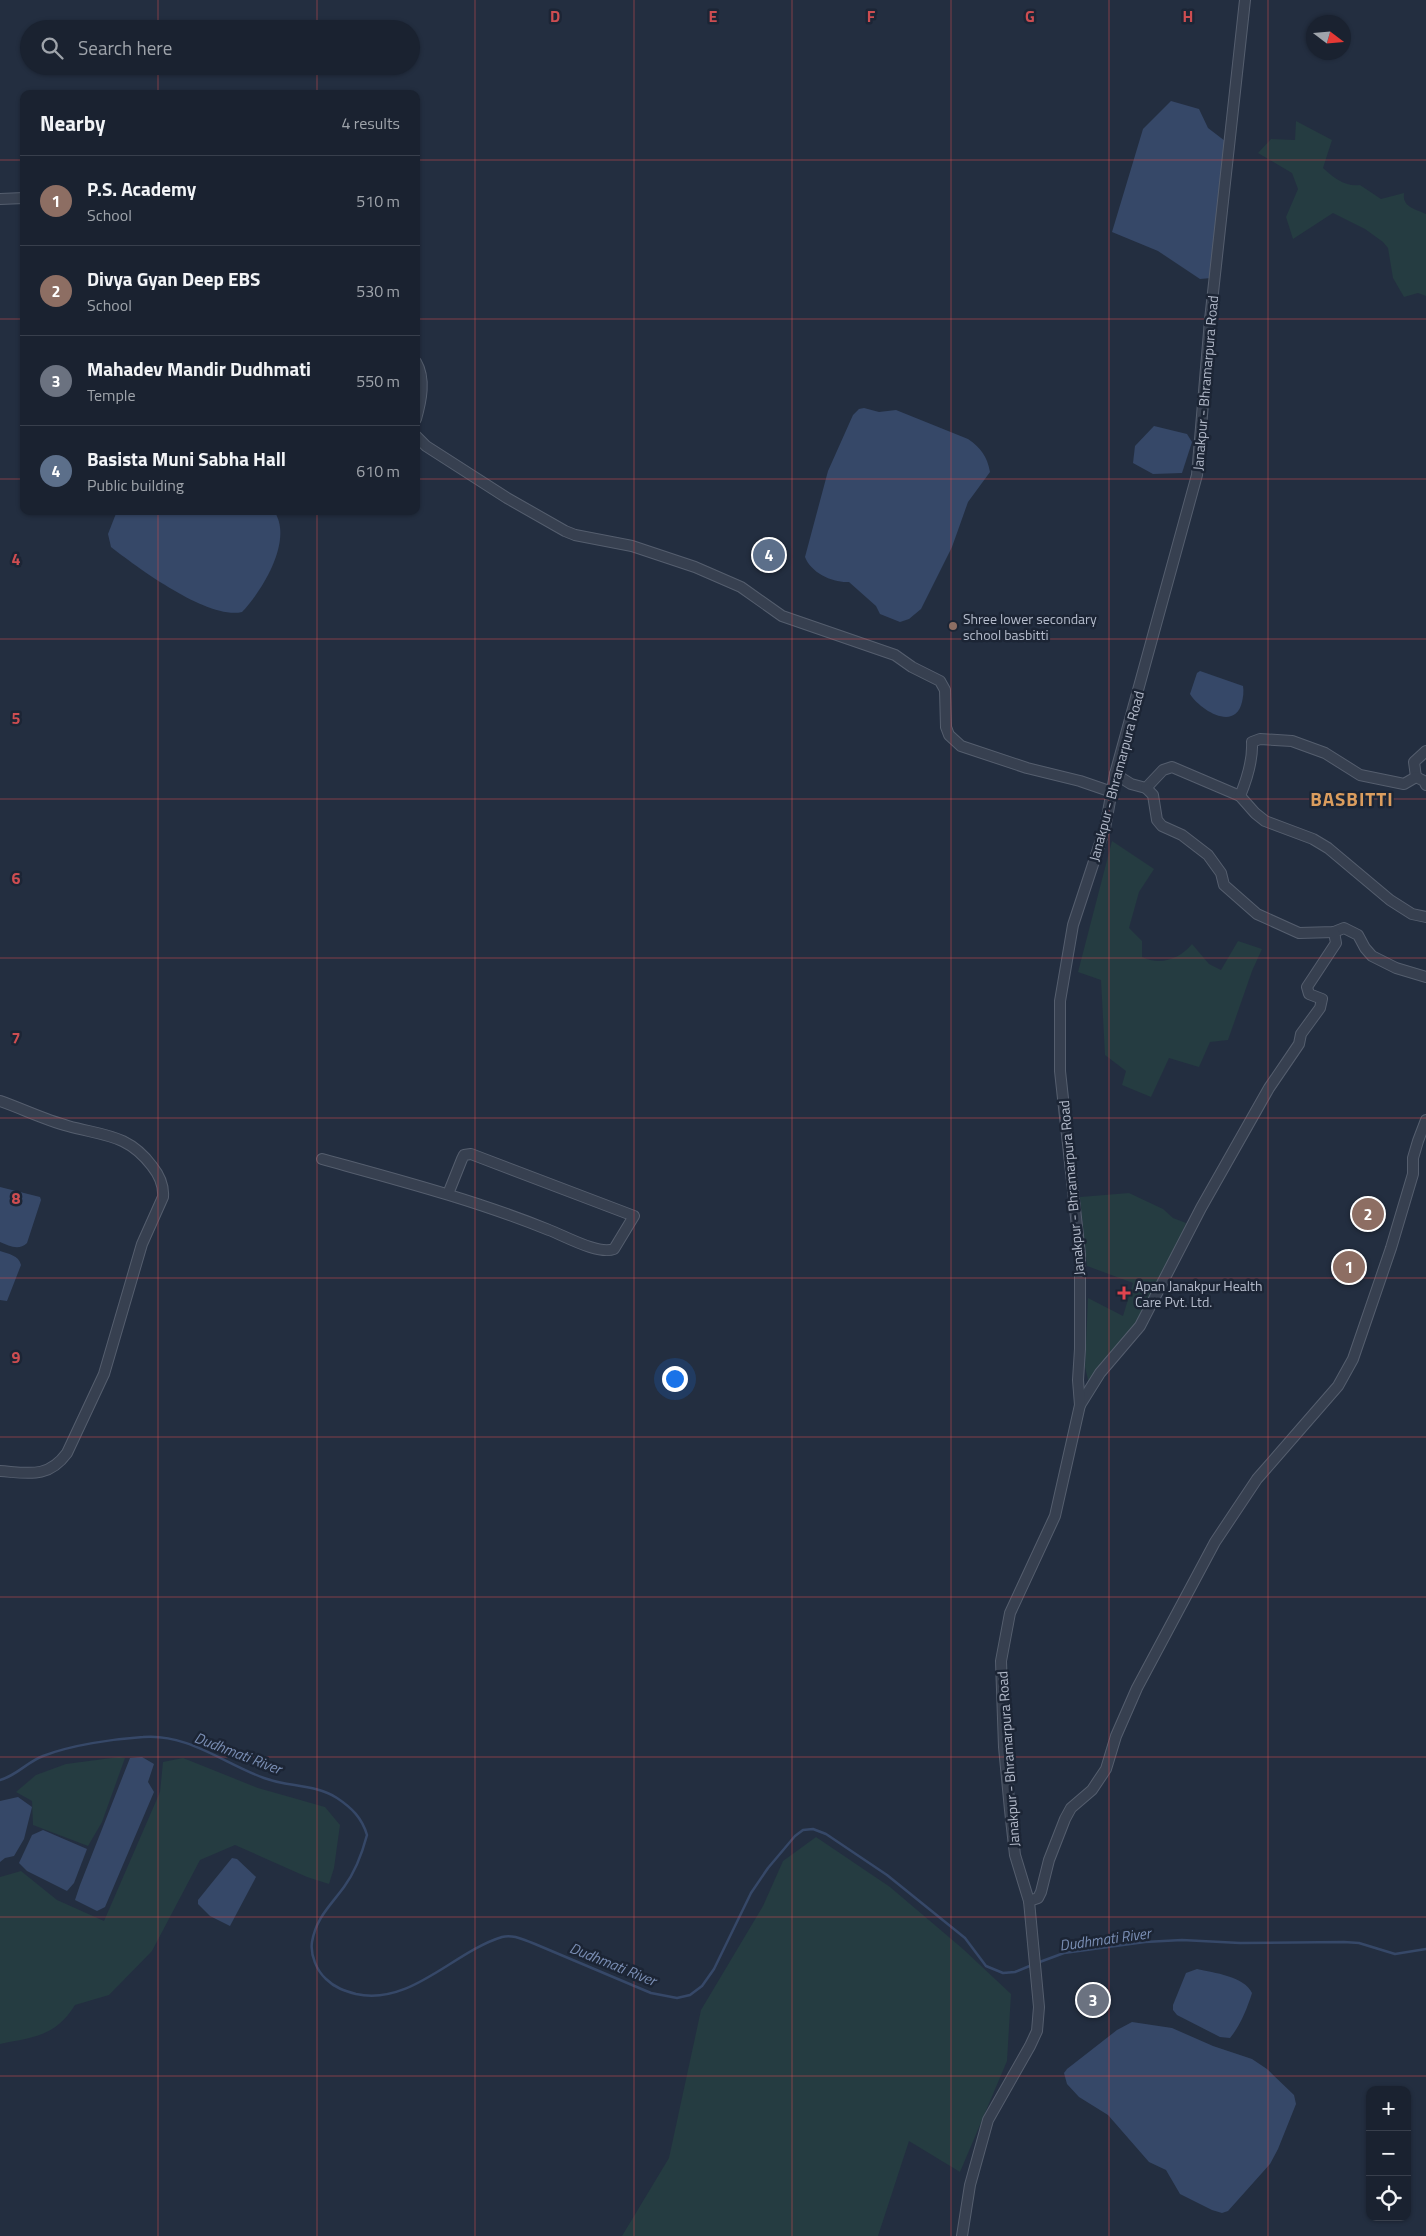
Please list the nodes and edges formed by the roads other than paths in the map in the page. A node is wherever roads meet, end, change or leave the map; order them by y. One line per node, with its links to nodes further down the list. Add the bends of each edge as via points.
1 (1245, 0): 8 (street, Janakpur - Bhramarpura Road, via 1210,320 1197,475)
2 (20, 198): 3 (street)
3 (0, 199)
4 (420, 369): 5 (street)
5 (420, 404)
6 (420, 440): 12 (street, via 507,498 565,531 632,546 695,567 741,587 782,616 895,655 940,681 945,690 946,726 949,735 961,746)
7 (1426, 751): 9 (street, via 1414,762)
8 (1115, 774): 11 (street, via 1131,784); 12 (street, Janakpur - Bhramarpura Road)
9 (1416, 777): 10 (street); 13 (street, via 1404,784 1360,775 1309,745 1292,740 1260,739 1252,742 1247,780)
10 (1426, 785)
11 (1146, 788): 13 (street, via 1162,770 1172,767); 15 (street, via 1153,795 1157,820 1162,826 1182,835 1208,855 1221,873 1224,885 1257,914 1299,933)
12 (1112, 792): 21 (street, Janakpur - Bhramarpura Road, via 1105,828 1073,925 1060,1001 1060,1071 1080,1254)
13 (1240, 796): 14 (street, via 1260,817 1328,848 1390,900 1412,914)
14 (1426, 918)
15 (1334, 932): 16 (street, via 1344,928 1358,935 1372,956); 21 (street, via 1336,943 1307,987 1309,994 1322,1000 1320,1008 1301,1034 1299,1044 1269,1088 1220,1174 1140,1326 1100,1374)
16 (1426, 977)
17 (0, 1101): 22 (street, via 68,1126 125,1141 145,1157 158,1174 163,1191 163,1198 142,1244 104,1374 66,1453 60,1463 39,1474)
18 (1426, 1120): 23 (street, via 1413,1158 1413,1174 1391,1248 1349,1367 1319,1410 1257,1479 1215,1542 1137,1688 1106,1769 1092,1790 1071,1808 1057,1836 1041,1892 1038,1898)
19 (322, 1160): 20 (street)
20 (448, 1194): 20 (street, via 605,1251 614,1249 634,1216 471,1154 464,1155)
21 (1080, 1405): 23 (street, Janakpur - Bhramarpura Road, via 1055,1516 1010,1613 1000,1661 1004,1747 1015,1855)
22 (0, 1471)
23 (1029, 1901): 24 (street, Janakpur - Bhramarpura Road, via 1039,2008 1036,2031 988,2120 970,2185)
24 (962, 2236)

